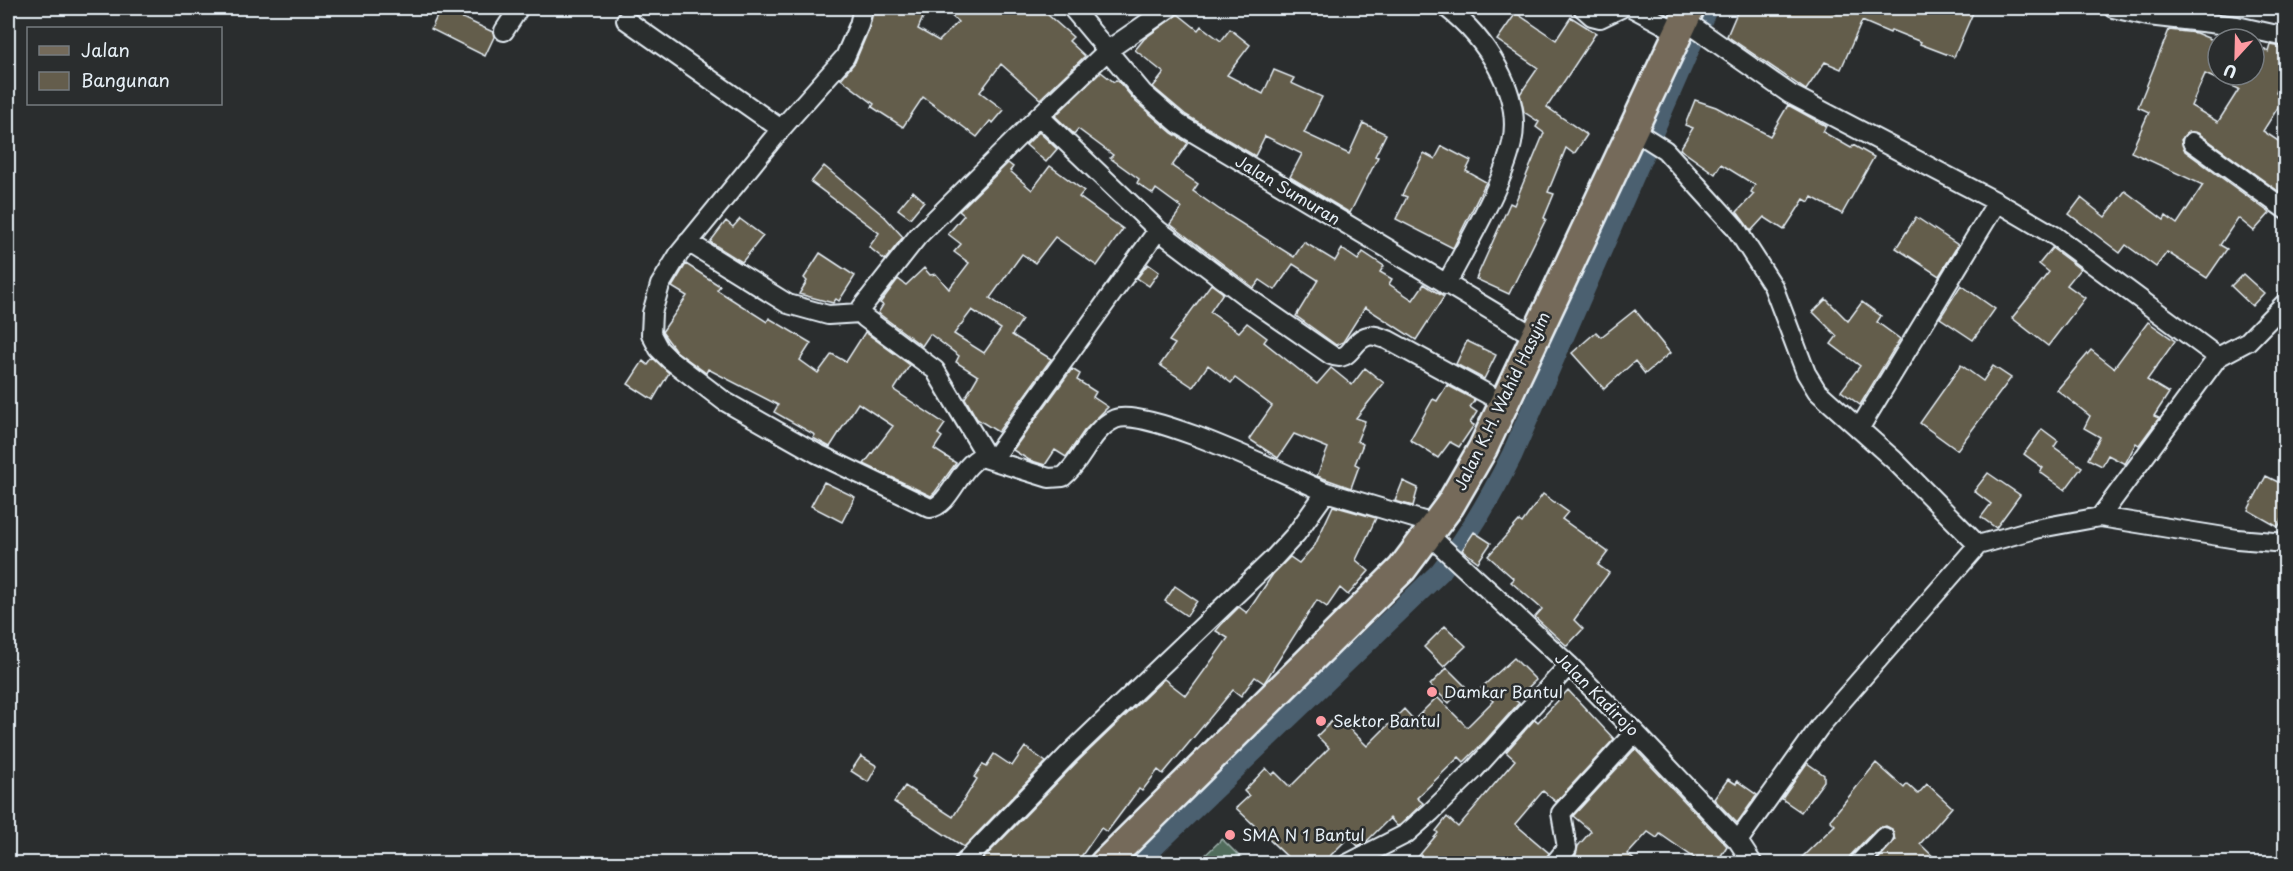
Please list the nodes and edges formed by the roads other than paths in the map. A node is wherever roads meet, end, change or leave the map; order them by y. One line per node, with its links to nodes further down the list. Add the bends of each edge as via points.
1 (519, 8): 12 (street)
2 (863, 8): 16 (street, via 845,57)
3 (1072, 8): 14 (street, Jalan Sumuran)
4 (1169, 8): 14 (street)
5 (1447, 8): 23 (street, via 1475,34 1497,66 1510,103 1514,132 1509,155)
6 (1583, 8): 7 (street, via 1600,18)
7 (1621, 8)
8 (1633, 8): 11 (street)
9 (2113, 8): 13 (street)
10 (626, 21): 16 (street)
11 (1687, 22): 17 (main road, Jalan K.H. Wahid Hasyim); 19 (street, via 1764,77 1826,114)
12 (504, 31)
13 (2286, 37)
14 (1108, 50): 15 (street); 23 (street, Jalan Sumuran, via 1143,93 1179,123)
15 (1039, 116): 21 (street); 25 (street, via 918,236 869,295)
16 (781, 129): 22 (street)
17 (1637, 131): 26 (main road, Jalan K.H. Wahid Hasyim); 29 (street, via 1665,150 1735,226 1773,286 1809,378 1817,391)
18 (2192, 142): 20 (street)
19 (1997, 202): 27 (street, via 2080,252); 29 (street)
20 (2286, 210)
21 (1158, 230): 28 (street, via 1331,355 1345,356 1365,336 1388,340); 30 (street)
22 (688, 242): 25 (street, via 788,304 828,315); 30 (street, via 660,285 651,334 658,349 700,384 816,453 930,508 940,504 974,460)
23 (1446, 285): 26 (street, Jalan Sumuran)
24 (2286, 302): 27 (street, via 2248,341)
25 (860, 313): 30 (street, via 935,370)
26 (1534, 336): 28 (main road, Jalan K.H. Wahid Hasyim)
27 (2218, 357): 32 (street)
28 (1504, 403): 33 (main road, Jalan K.H. Wahid Hasyim, via 1461,489)
29 (1858, 429): 35 (street)
30 (990, 458): 31 (street, via 1059,478 1068,473 1099,431 1118,418 1130,417 1184,431)
31 (1326, 492): 33 (street); 41 (street, via 1273,559 1068,755)
32 (2100, 517): 34 (street); 35 (street)
33 (1433, 533): 36 (street, Jalan Kadirojo, via 1454,558); 42 (main road, Jalan K.H. Wahid Hasyim, via 1402,569)
34 (2286, 543)
35 (1978, 545): 39 (street, via 1821,725)
36 (1569, 665): 37 (street, Jalan Kadirojo); 40 (street, via 1431,812 1406,834)
37 (1635, 732): 39 (street, Jalan Kadirojo); 43 (street, via 1561,813 1567,848)
38 (1884, 837): 45 (street)
39 (1737, 841): 44 (street, Jalan Kadirojo)
40 (1350, 863)
41 (963, 864)
42 (1104, 864)
43 (1554, 864)
44 (1753, 864)
45 (1858, 864)

